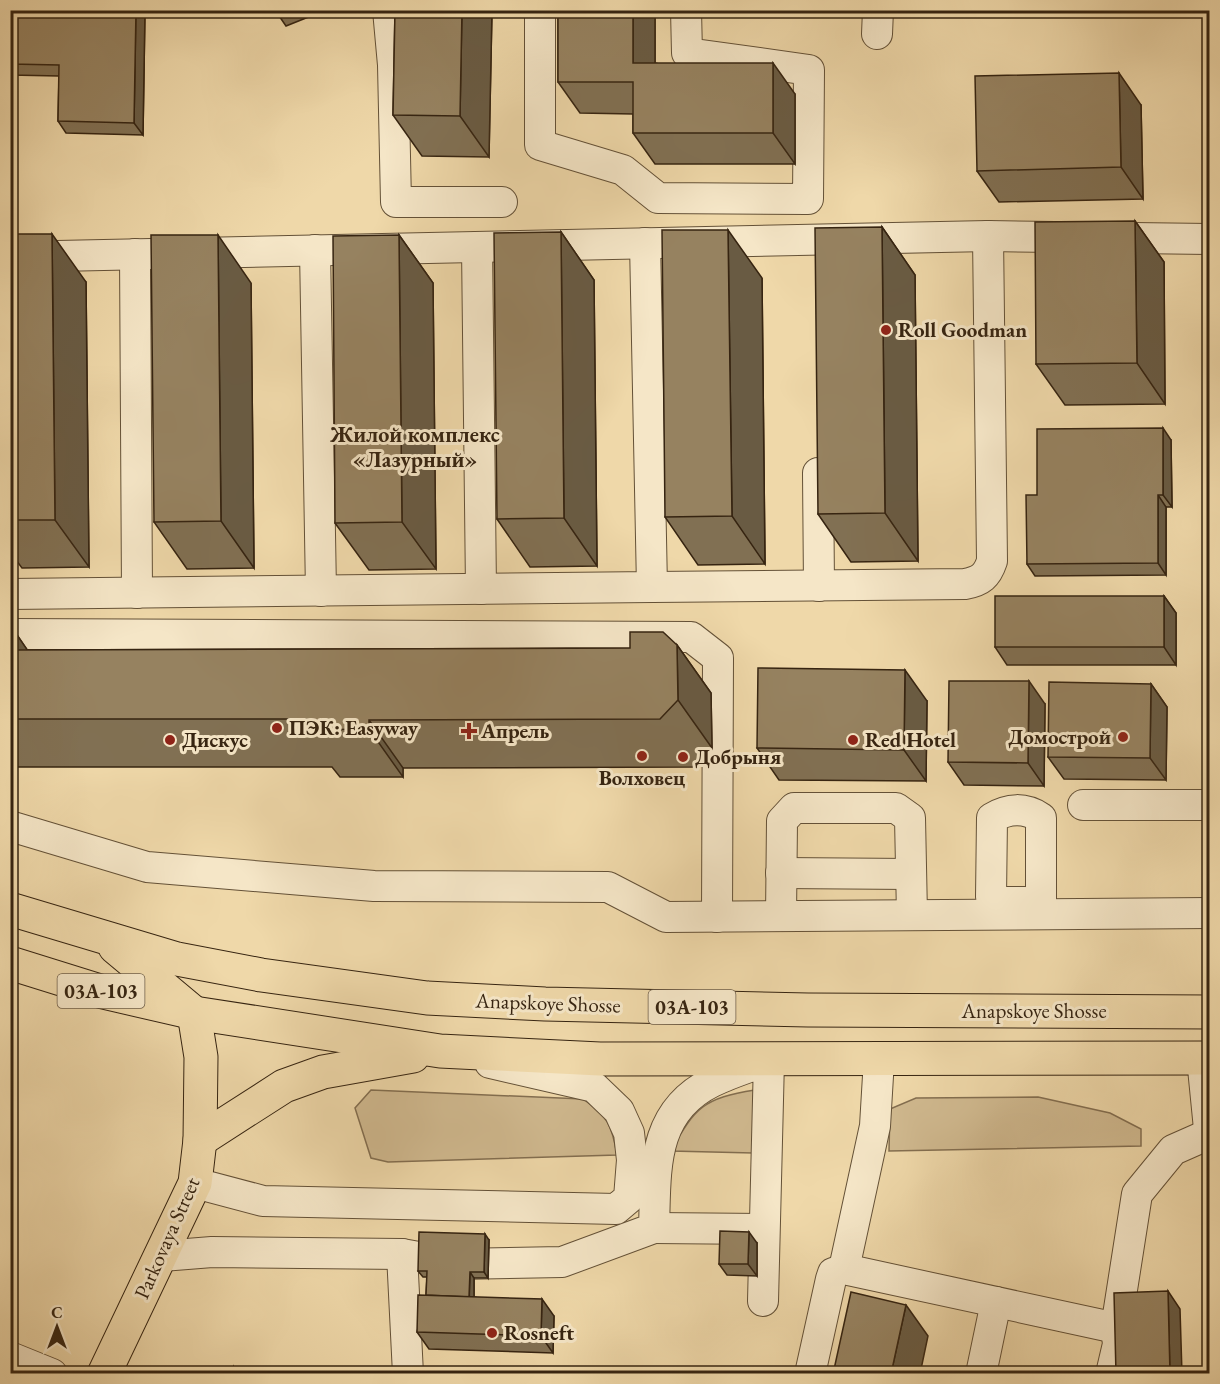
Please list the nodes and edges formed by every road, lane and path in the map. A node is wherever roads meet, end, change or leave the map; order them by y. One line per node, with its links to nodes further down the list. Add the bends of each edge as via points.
1 (388, 10): 4 (lane, via 396,202)
2 (540, 10): 3 (lane, via 540,145 623,170 658,198 808,199 809,70 687,53)
3 (686, 10)
4 (502, 202)
5 (988, 236): 6 (lane); 7 (lane, via 816,251); 13 (lane, via 992,561 988,574 965,584)
6 (1209, 239)
7 (645, 243): 8 (lane); 14 (lane)
8 (477, 247): 9 (lane); 15 (lane)
9 (315, 250): 10 (lane); 16 (lane)
10 (135, 254): 11 (lane); 17 (lane)
11 (10, 257)
12 (818, 442): 13 (lane)
13 (819, 586): 14 (lane)
14 (652, 587): 15 (lane)
15 (482, 589): 16 (lane)
16 (321, 591): 17 (lane)
17 (137, 593): 18 (lane)
18 (10, 594)
19 (10, 634): 29 (lane, via 691,637 718,658)
20 (1083, 805): 21 (lane)
21 (1209, 805)
22 (10, 826): 29 (lane, via 147,867 374,886 608,887 666,917)
23 (782, 873): 24 (lane); 24 (lane, via 782,821 794,808 896,808 910,818); 28 (lane)
24 (911, 874): 27 (lane)
25 (10, 909): 30 (main road, 03А-103)
26 (1209, 914): 27 (lane, via 1041,908)
27 (912, 915): 28 (lane)
28 (782, 916): 29 (lane)
29 (717, 917)
30 (107, 940): 32 (main road, Anapskoye Shosse / 03А-103, via 177,959 261,975 427,998 820,1010); 33 (main road)
31 (10, 963): 33 (main road, 03А-103, via 103,992)
32 (1209, 1012)
33 (194, 1013): 34 (main road, 03А-103); 39 (main road, Parkovaya Street, via 201,1057)
34 (440, 1051): 37 (main road, 03А-103, via 600,1059); 39 (main road, via 323,1072 255,1103); 40 (lane, via 594,1087 619,1111 629,1133 632,1160 628,1198 616,1209 263,1201)
35 (1206, 1058): 36 (main road, 03А-103); 38 (lane)
36 (879, 1059): 37 (main road, 03А-103); 45 (lane, via 875,1126)
37 (769, 1060): 41 (lane, via 711,1082 682,1103 664,1130 656,1159); 42 (lane, via 769,1158)
38 (1208, 1137): 48 (lane, via 1173,1150 1137,1194)
39 (200, 1140): 40 (main road, Parkovaya Street)
40 (195, 1183): 44 (main road, Parkovaya Street)
41 (654, 1228): 42 (lane); 43 (lane, via 562,1262 457,1264)
42 (763, 1229): 46 (lane)
43 (402, 1254): 44 (lane, via 212,1252); 52 (lane)
44 (162, 1256): 51 (main road, Parkovaya Street)
45 (844, 1269): 47 (lane); 53 (lane, via 831,1279)
46 (763, 1301)
47 (996, 1302): 48 (lane); 54 (lane)
48 (1116, 1328): 55 (lane, via 1118,1344)
49 (10, 1357): 50 (lane)
50 (52, 1374)
51 (104, 1374)
52 (408, 1374)
53 (810, 1374)
54 (981, 1374)
55 (1111, 1374)

